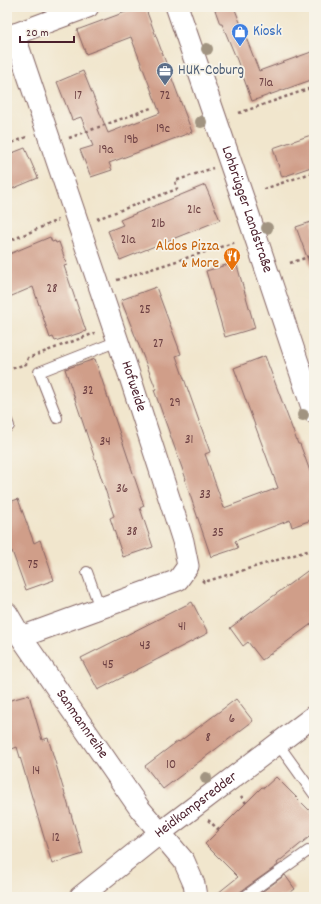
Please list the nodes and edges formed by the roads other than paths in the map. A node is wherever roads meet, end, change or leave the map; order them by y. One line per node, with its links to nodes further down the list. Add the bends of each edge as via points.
1 (88, 7): 3 (street)
2 (176, 7): 5 (street, Lohbrügger Landstraße, via 255,236)
3 (11, 36): 4 (street, Hofweide, via 52,145)
4 (118, 341): 7 (lane, via 39,372); 9 (street, Hofweide, via 183,541 188,566 178,580)
5 (308, 379): 6 (street, Lohbrügger Landstraße)
6 (314, 412)
7 (57, 418)
8 (87, 572): 9 (lane)
9 (100, 608): 11 (street)
10 (7, 613): 11 (street, Sanmannreihe)
11 (21, 637): 15 (street, Sanmannreihe, via 140,809)
12 (314, 716): 13 (street, Heidkampsredder)
13 (278, 744): 14 (lane); 15 (street, Heidkampsredder)
14 (314, 794)
15 (160, 833): 17 (street, Heidkampsredder); 18 (street, Sanmannreihe, via 184,860 194,884)
16 (314, 853): 19 (lane, via 308,851)
17 (80, 897)
18 (196, 897)
19 (244, 897)

